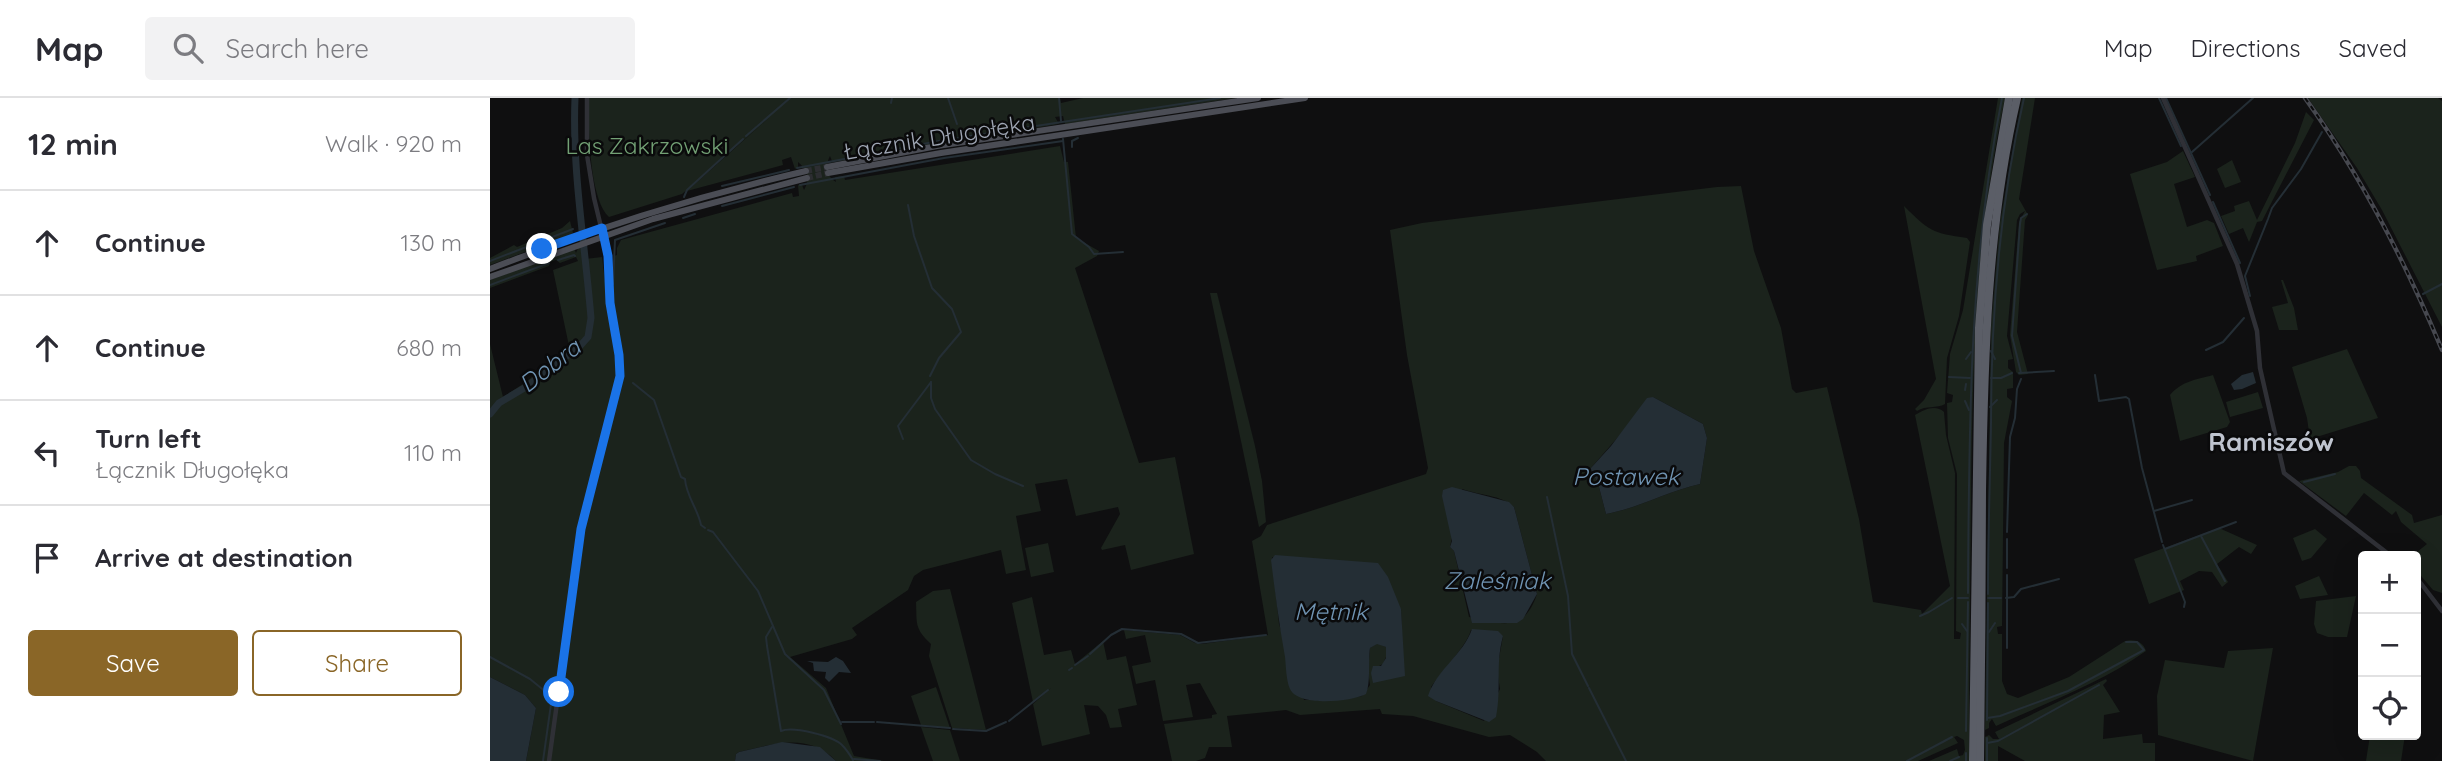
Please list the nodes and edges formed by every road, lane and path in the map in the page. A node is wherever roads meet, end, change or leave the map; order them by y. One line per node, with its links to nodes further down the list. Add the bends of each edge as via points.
1 (587, 98): 8 (street, via 588,163)
2 (1258, 98): 3 (main road, Łącznik Długołęka, via 937,146 828,170)
3 (1305, 98)
4 (2010, 98): 16 (highway, via 1990,205 1979,328)
5 (2017, 98): 17 (highway, via 1997,206 1987,307)
6 (2163, 98): 12 (street, via 2237,264 2257,331 2260,368 2284,472)
7 (806, 175): 8 (main road)
8 (603, 231): 9 (main road, via 593,231); 9 (main road, via 594,239); 15 (street, via 620,376 581,529)
9 (574, 242): 10 (main road); 11 (main road)
10 (490, 269)
11 (490, 277)
12 (2384, 551)
13 (2421, 583): 14 (street)
14 (2442, 611)
15 (549, 761)
16 (1973, 761)
17 (1980, 761)

